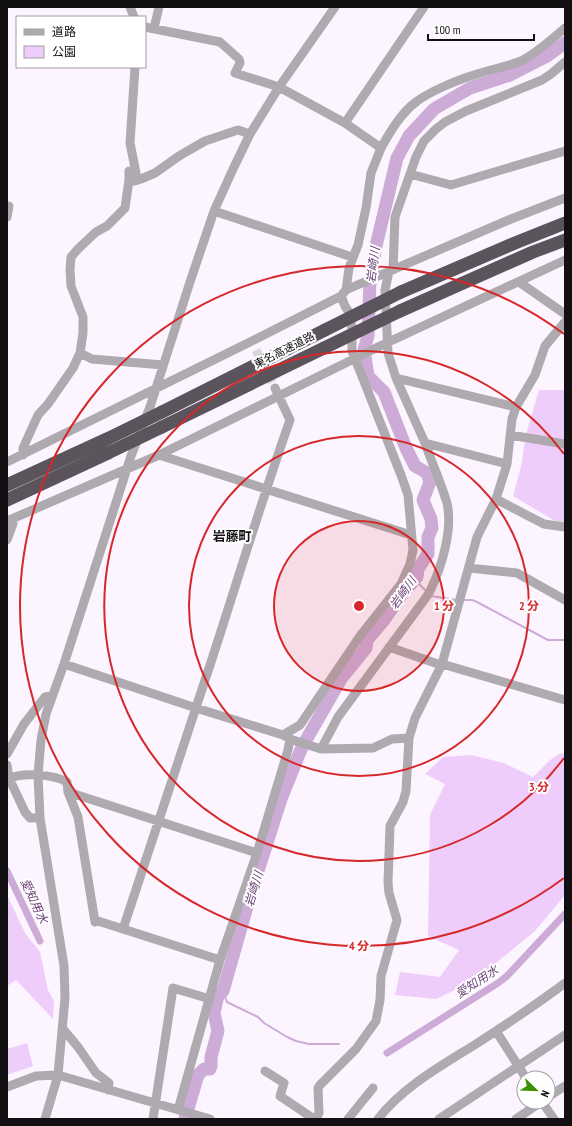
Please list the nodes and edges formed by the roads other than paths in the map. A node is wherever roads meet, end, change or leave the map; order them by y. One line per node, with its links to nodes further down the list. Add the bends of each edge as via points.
1 (159, 7): 4 (street)
2 (335, 7): 8 (street)
3 (424, 7): 9 (street)
4 (150, 27): 8 (street, via 220,42 240,59 236,73)
5 (565, 28): 11 (street, via 534,54 522,60 448,84 416,101)
6 (565, 62): 13 (street, via 542,80 445,122 424,140)
7 (135, 68): 14 (street, via 130,143 136,173)
8 (279, 87): 9 (street); 10 (street)
9 (345, 123): 11 (street)
10 (250, 134): 14 (street, via 238,130 205,140 155,173); 17 (street)
11 (381, 148): 22 (street, via 372,173 358,245)
12 (565, 151): 13 (street, via 451,185)
13 (410, 174): 24 (street, via 395,217)
14 (131, 177): 34 (street, via 125,208 71,257 71,286 83,317)
15 (565, 198): 24 (street)
16 (9, 206): 18 (street)
17 (214, 211): 22 (street); 36 (street)
18 (7, 217)
19 (565, 217): 25 (highway)
20 (565, 223): 25 (highway, 東名高速道路)
21 (565, 240): 52 (highway, 東名高速道路, bridge, via 400,310)
22 (352, 257): 27 (street)
23 (565, 260): 26 (street)
24 (389, 272): 27 (street); 32 (street, via 385,290)
25 (433, 278): 49 (highway, 東名高速道路, bridge, via 107,439)
26 (519, 282): 28 (street); 32 (street)
27 (343, 293): 31 (street); 35 (street, via 345,306 350,314 352,350)
28 (565, 314)
29 (565, 322): 30 (street)
30 (562, 333): 40 (street, via 545,346 535,375)
31 (252, 341): 33 (street); 38 (street)
32 (384, 344): 35 (street); 37 (street)
33 (256, 350)
34 (80, 353): 36 (street, via 92,359); 44 (street, via 73,368 38,415 23,448)
35 (358, 356): 39 (street); 55 (street, via 408,495)
36 (163, 365): 38 (street)
37 (396, 378): 40 (street); 42 (street)
38 (154, 390): 44 (street); 48 (street)
39 (276, 392): 45 (street); 50 (street, via 290,420)
40 (516, 407): 41 (street)
41 (510, 435): 43 (street); 47 (street)
42 (425, 443): 47 (street); 59 (street, via 447,505 449,520 445,550 430,591)
43 (565, 444)
44 (23, 455): 46 (street)
45 (159, 455): 48 (street); 50 (street)
46 (7, 462)
47 (507, 464): 51 (street)
48 (128, 469): 53 (street); 60 (street)
49 (7, 485)
50 (266, 489): 55 (street); 64 (street)
51 (496, 499): 54 (street, via 540,522); 57 (street, via 477,537)
52 (7, 500)
53 (10, 520): 56 (street, via 13,524)
54 (565, 527)
55 (411, 535): 65 (street, via 413,550 401,584 360,636)
56 (7, 540)
57 (469, 568): 58 (street, via 517,573); 61 (street)
58 (564, 597)
59 (389, 647): 61 (street); 67 (street, via 338,717)
60 (64, 664): 62 (street); 64 (street)
61 (442, 664): 63 (street); 66 (street, via 414,718)
62 (52, 696): 68 (street, via 45,697 24,724); 70 (street, via 41,740)
63 (565, 700)
64 (196, 708): 65 (street); 74 (street)
65 (289, 738): 67 (street); 75 (street, via 288,750)
66 (409, 738): 67 (street, via 392,739 373,748); 99 (street, via 406,791 390,826 388,882 397,920 381,976 379,1013 356,1049 318,1088 320,1113)
67 (321, 749)
68 (7, 754)
69 (7, 765): 71 (street)
70 (38, 775): 71 (street); 72 (street, via 63,779 67,782); 73 (street)
71 (8, 778): 73 (street, via 27,815 30,818)
72 (68, 792): 74 (street); 76 (street, via 78,817 95,922)
73 (40, 818): 80 (street, via 64,966 66,998)
74 (158, 820): 75 (street); 76 (street)
75 (257, 853): 77 (street)
76 (123, 929): 77 (street)
77 (220, 960): 79 (street)
78 (565, 983): 81 (street)
79 (210, 999): 92 (street, via 173,988); 93 (street)
80 (63, 1029): 86 (street); 90 (street, via 96,1073 109,1083)
81 (496, 1031): 83 (street); 101 (street, via 417,1082 398,1097)
82 (565, 1035): 83 (street)
83 (518, 1067): 84 (street); 102 (street)
84 (520, 1070)
85 (265, 1071): 99 (street, via 284,1083 280,1096)
86 (58, 1076): 88 (street, via 36,1076); 90 (street); 97 (street)
87 (565, 1086): 91 (street)
88 (7, 1087)
89 (372, 1088): 100 (street)
90 (108, 1090): 92 (street)
91 (556, 1092)
92 (155, 1103): 93 (street); 98 (street)
93 (179, 1110): 96 (street)
94 (530, 1110): 103 (street)
95 (548, 1110): 104 (street)
96 (207, 1118)
97 (45, 1119)
98 (153, 1119)
99 (315, 1119)
100 (348, 1119)
101 (378, 1119)
102 (439, 1119)
103 (516, 1119)
104 (554, 1119)

